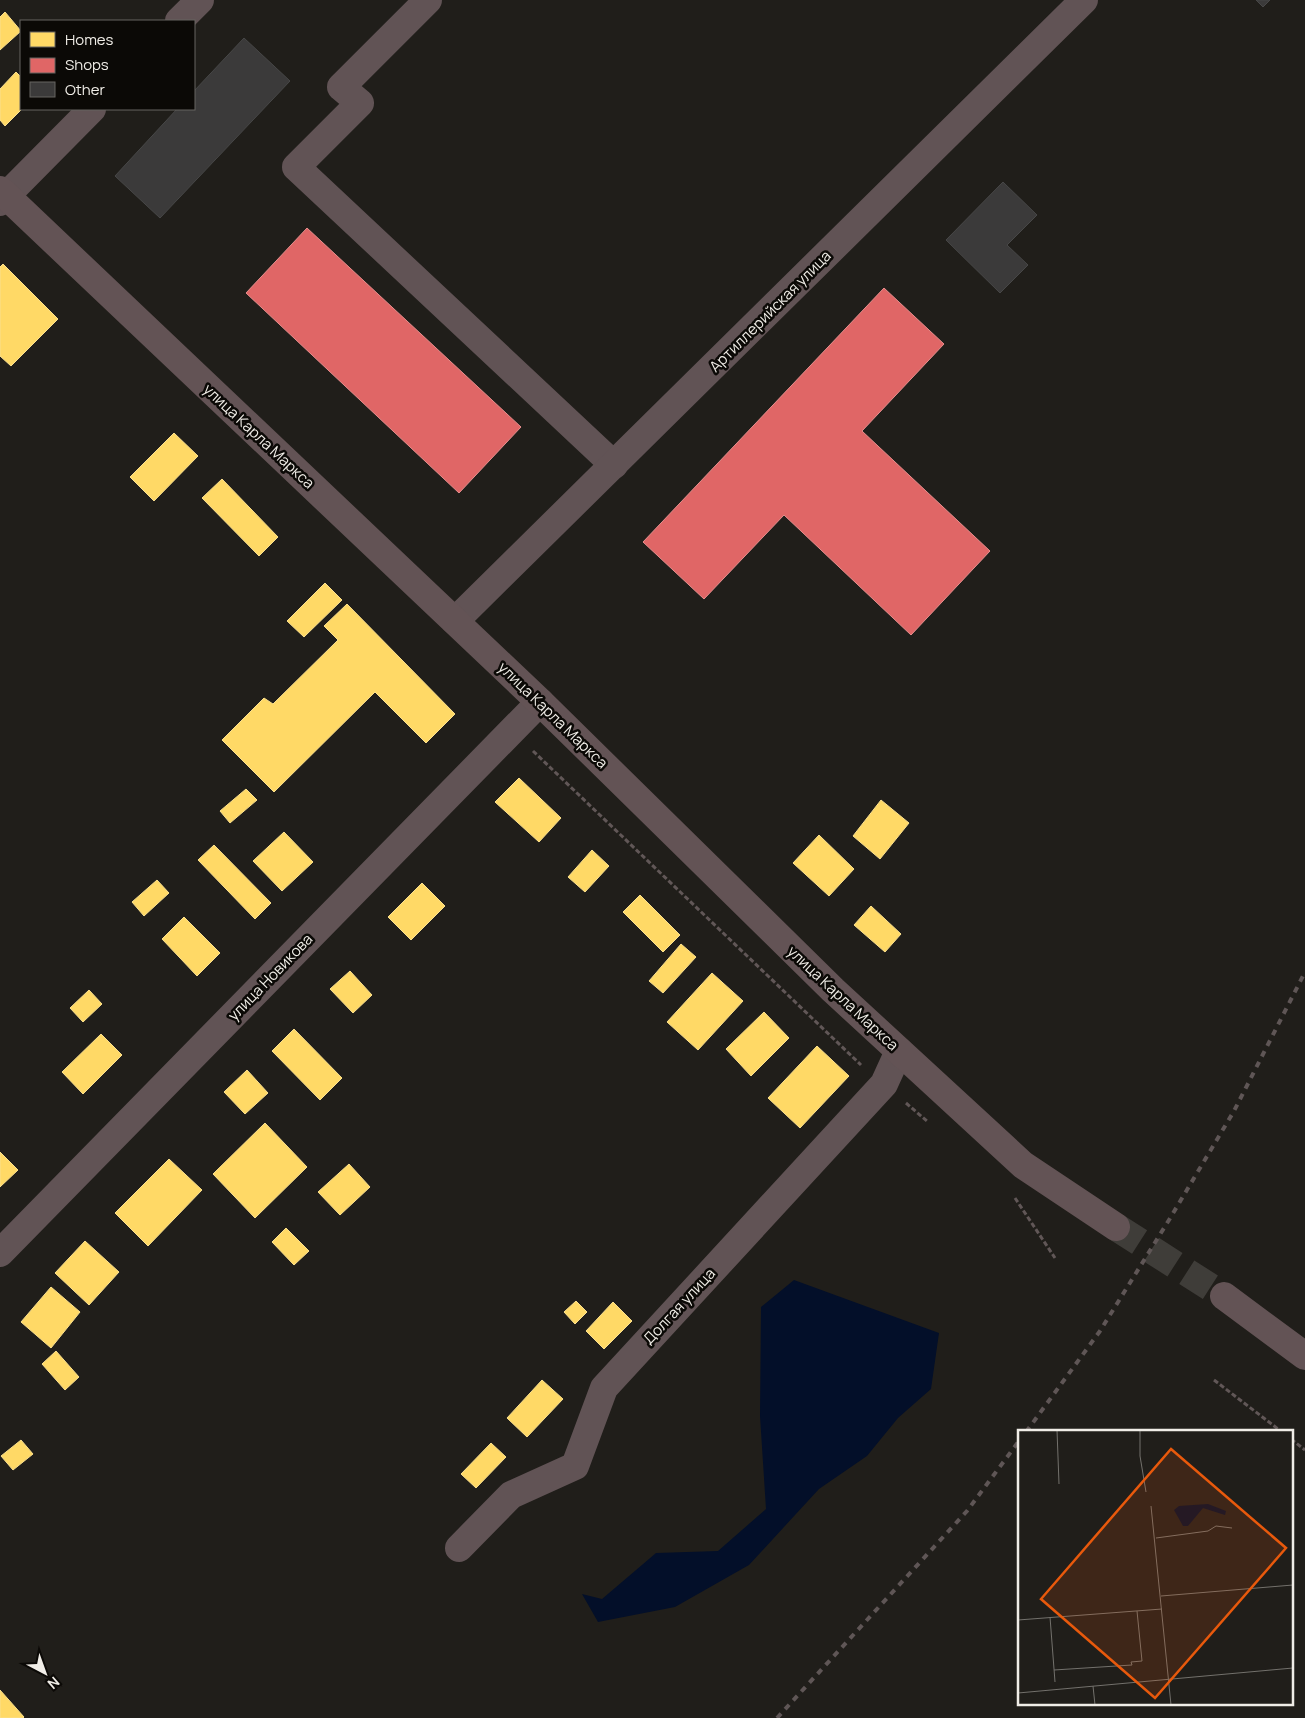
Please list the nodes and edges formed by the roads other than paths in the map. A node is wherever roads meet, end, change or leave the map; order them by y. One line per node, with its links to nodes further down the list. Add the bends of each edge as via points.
1 (200, 0): 4 (street)
2 (428, 0): 7 (street, via 341,87 360,103 296,167)
3 (1084, 0): 7 (street, Артиллерийская улица)
4 (179, 20)
5 (91, 110): 6 (street)
6 (2, 196): 8 (main road, улица Карла Маркса)
7 (614, 465): 8 (street, Артиллерийская улица)
8 (455, 621): 9 (main road, улица Карла Маркса)
9 (540, 702): 10 (main road, улица Карла Маркса); 12 (street, улица Новикова)
10 (899, 1051): 11 (main road, улица Карла Маркса, via 1023,1165); 15 (street, Долгая улица, via 884,1084 604,1388 575,1466 511,1495)
11 (1116, 1227)
12 (0, 1253)
13 (1224, 1296): 14 (main road)
14 (1305, 1356)
15 (459, 1548)

